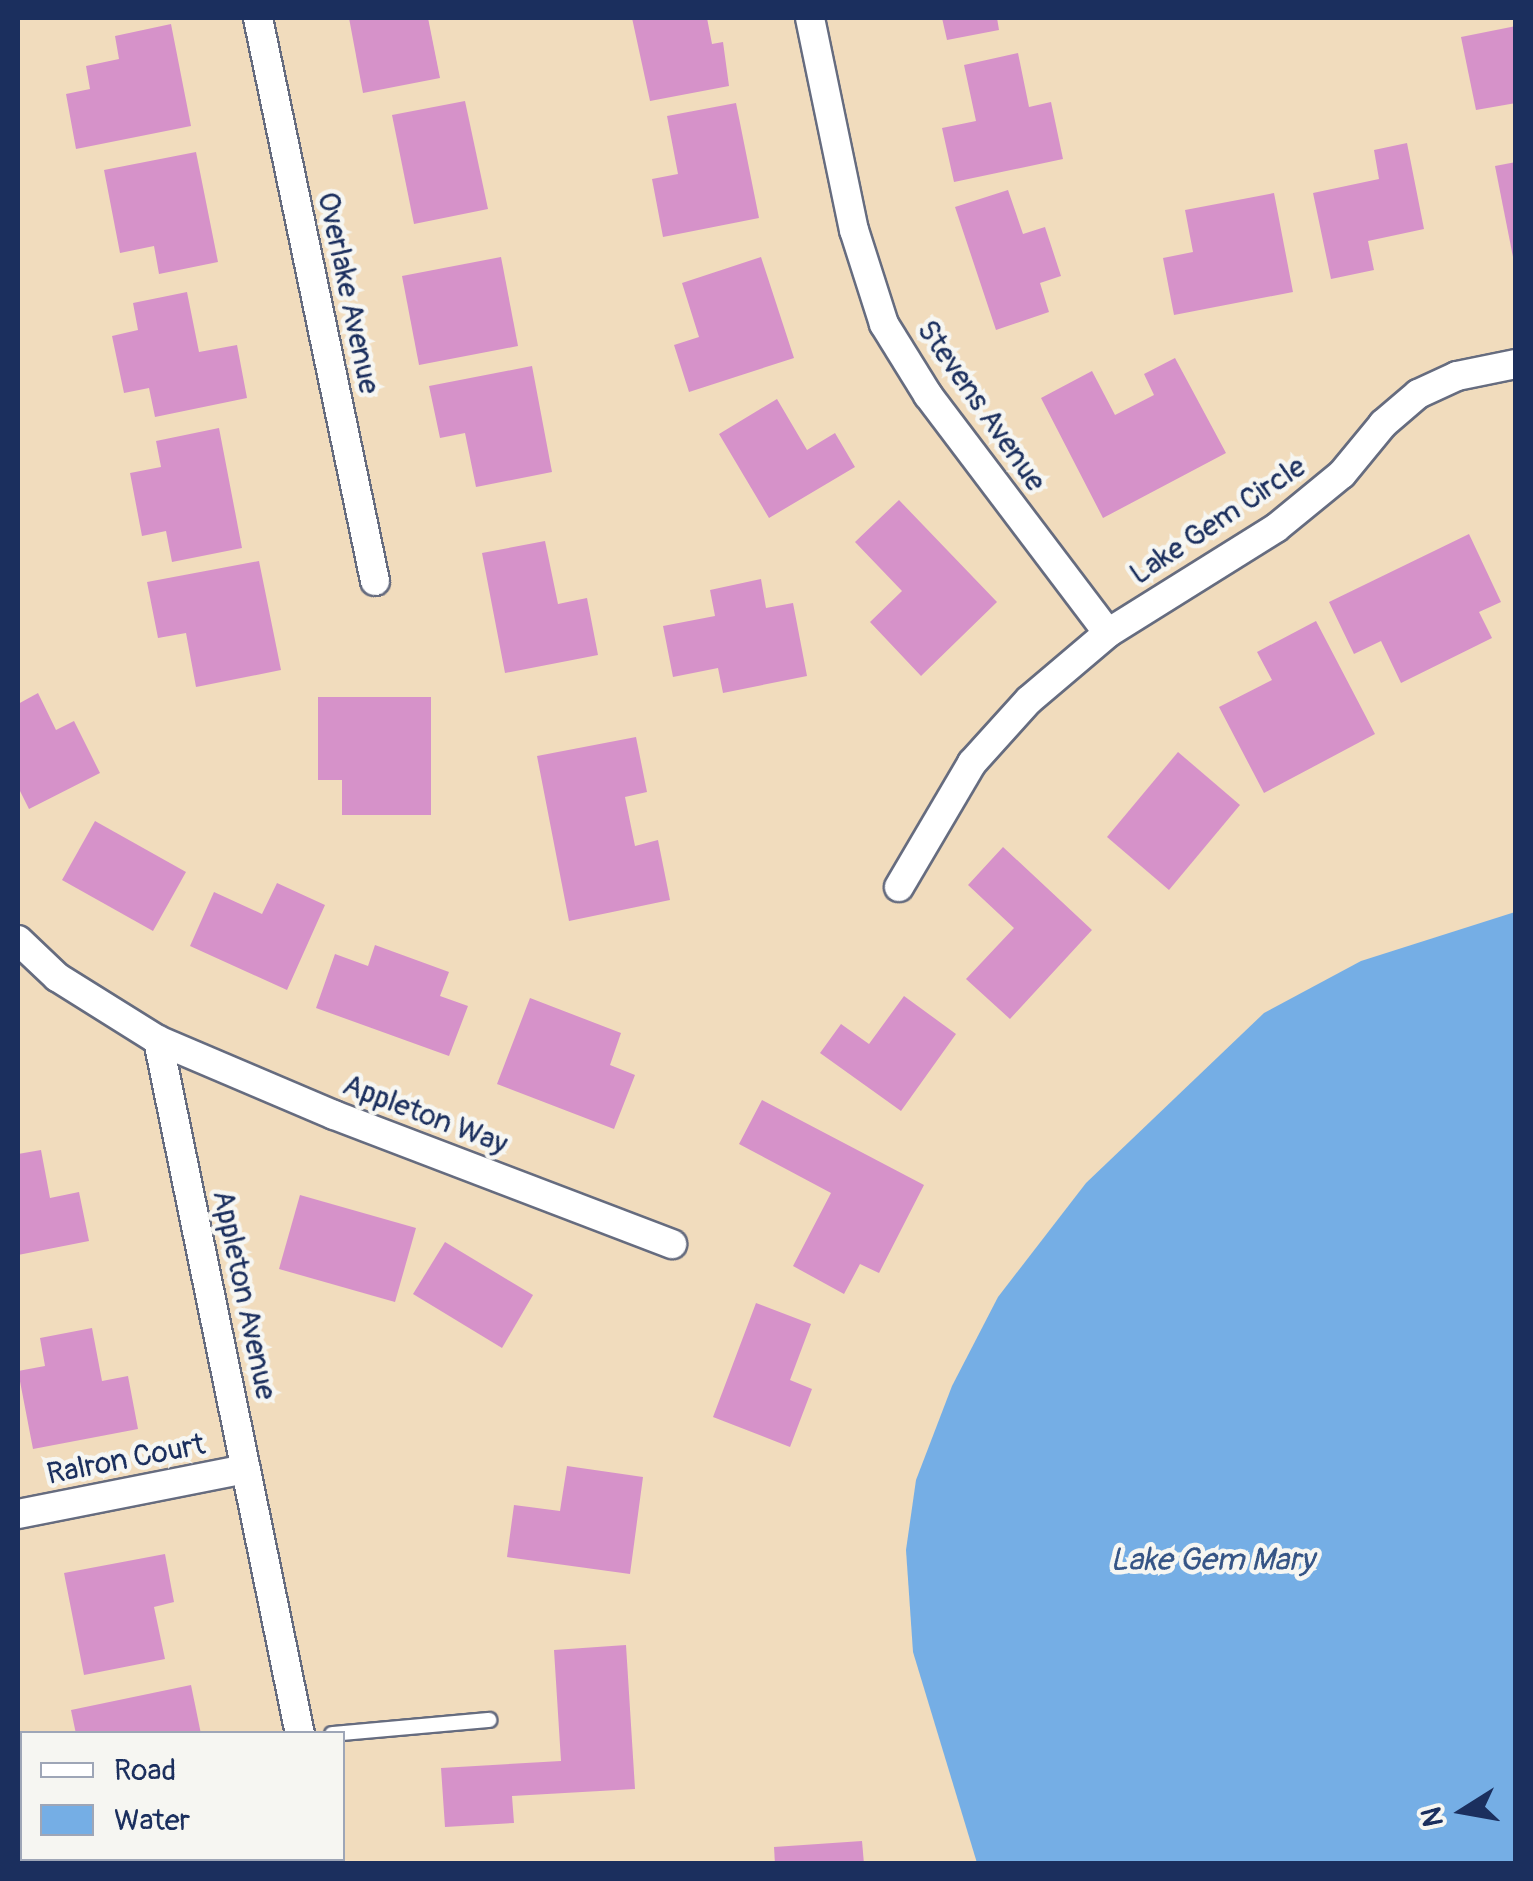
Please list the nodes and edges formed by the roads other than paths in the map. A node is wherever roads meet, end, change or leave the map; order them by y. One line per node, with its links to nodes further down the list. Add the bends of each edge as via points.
1 (258, 18): 4 (street, Overlake Avenue)
2 (810, 18): 5 (street, Stevens Avenue, via 854,230 884,324 928,396)
3 (1516, 364): 5 (street, Lake Gem Circle, via 1457,376 1418,394 1382,424 1342,474 1276,528)
4 (375, 581)
5 (1108, 633): 6 (street, Lake Gem Circle, via 1029,700 972,763)
6 (898, 887)
7 (18, 940): 8 (street, via 58,976)
8 (158, 1040): 9 (street, Appleton Way, via 334,1116); 10 (street, Appleton Avenue)
9 (672, 1244)
10 (246, 1469): 11 (street, Ralron Court); 13 (street, Appleton Avenue)
11 (18, 1514)
12 (489, 1720): 14 (lane)
13 (299, 1731)
14 (345, 1733)

